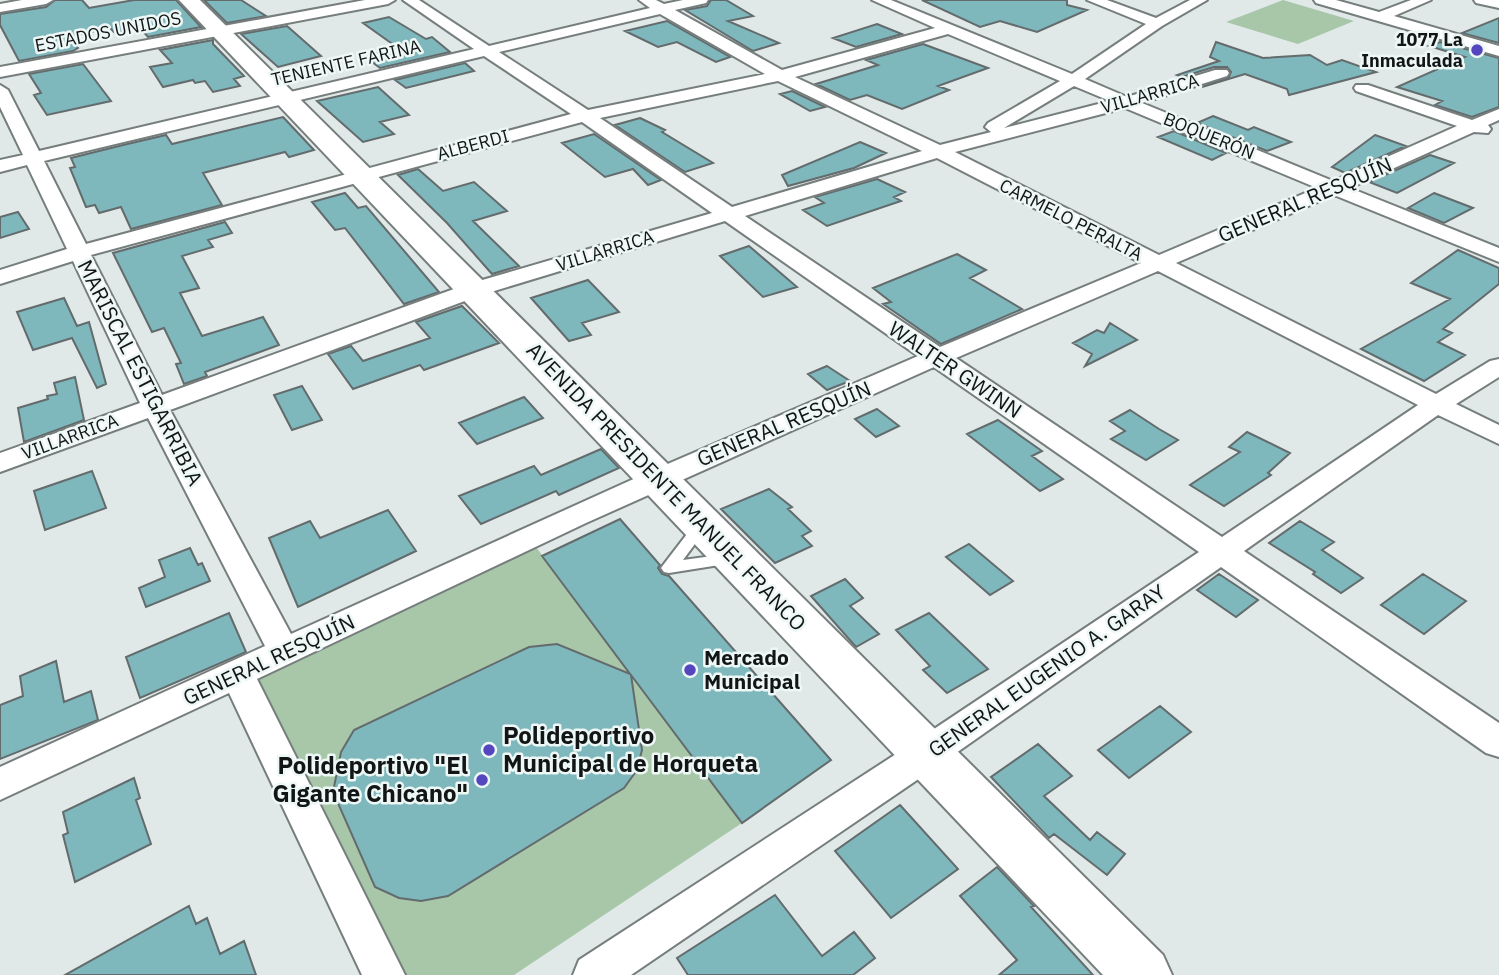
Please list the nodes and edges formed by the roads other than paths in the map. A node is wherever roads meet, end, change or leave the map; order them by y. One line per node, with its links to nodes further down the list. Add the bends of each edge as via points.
1 (46, 0): 15 (street)
2 (189, 0): 19 (main road, AVENIDA PRESIDENTE MANUEL FRANCO)
3 (388, 0): 19 (street, ESTADOS UNIDOS)
4 (410, 0): 20 (street, WALTER GWINN)
5 (701, 0): 14 (street, TENIENTE FARINA)
6 (919, 0): 12 (street)
7 (1094, 0): 17 (street)
8 (1199, 0): 17 (street)
9 (1321, 0): 16 (street)
10 (1424, 0): 16 (street)
11 (1481, 0): 13 (street)
12 (887, 3): 18 (street, BOQUERÓN)
13 (1499, 4)
14 (653, 5): 20 (street, TENIENTE FARINA); 24 (street, CARMELO PERALTA)
15 (0, 8)
16 (1379, 17): 21 (street)
17 (1157, 23): 25 (street)
18 (949, 29): 24 (street, ALBERDI); 25 (street, BOQUERÓN)
19 (219, 30): 22 (street, ESTADOS UNIDOS); 28 (main road, AVENIDA PRESIDENTE MANUEL FRANCO)
20 (485, 51): 28 (street, TENIENTE FARINA); 31 (street, WALTER GWINN)
21 (1499, 51)
22 (0, 72)
23 (1221, 73): 29 (street, VILLARRICA)
24 (780, 76): 31 (street, ALBERDI); 35 (street, CARMELO PERALTA)
25 (1073, 80): 29 (street, BOQUERÓN); 34 (street)
26 (1362, 88): 32 (street)
27 (0, 90): 36 (street, MARISCAL ESTIGARRIBIA)
28 (284, 97): 36 (street, TENIENTE FARINA); 38 (main road, AVENIDA PRESIDENTE MANUEL FRANCO)
29 (1127, 102): 34 (street, VILLARRICA); 39 (street, BOQUERÓN)
30 (1499, 114): 32 (street, GENERAL RESQUÍN)
31 (585, 116): 38 (street, ALBERDI); 40 (street, WALTER GWINN)
32 (1473, 126): 33 (street); 39 (street, GENERAL RESQUÍN)
33 (1499, 135)
34 (964, 144): 35 (street, VILLARRICA)
35 (940, 152): 40 (street, VILLARRICA); 43 (street, CARMELO PERALTA)
36 (34, 158): 37 (street, TENIENTE FARINA); 41 (street, MARISCAL ESTIGARRIBIA)
37 (0, 166)
38 (361, 175): 41 (street, ALBERDI); 45 (main road, AVENIDA PRESIDENTE MANUEL FRANCO)
39 (1336, 188): 42 (street, BOQUERÓN); 43 (street, GENERAL RESQUÍN)
40 (728, 214): 45 (street, VILLARRICA); 46 (street, WALTER GWINN)
41 (80, 252): 44 (street, ALBERDI); 49 (street, MARISCAL ESTIGARRIBIA)
42 (1499, 256)
43 (1156, 263): 46 (street, GENERAL RESQUÍN); 48 (street, CARMELO PERALTA)
44 (0, 277)
45 (473, 290): 49 (street, VILLARRICA); 52 (main road, AVENIDA PRESIDENTE MANUEL FRANCO)
46 (937, 357): 52 (street, GENERAL RESQUÍN); 54 (street, WALTER GWINN)
47 (1499, 366): 48 (street, GENERAL EUGENIO A. GARAY)
48 (1437, 404): 50 (street, CARMELO PERALTA); 54 (street, GENERAL EUGENIO A. GARAY)
49 (155, 407): 51 (street, VILLARRICA); 56 (street, MARISCAL ESTIGARRIBIA)
50 (1499, 436)
51 (0, 463)
52 (659, 479): 53 (main road, AVENIDA PRESIDENTE MANUEL FRANCO); 56 (street, GENERAL RESQUÍN)
53 (703, 523): 55 (main road, AVENIDA PRESIDENTE MANUEL FRANCO); 55 (lane, via 669,568)
54 (1222, 551): 58 (street, WALTER GWINN); 59 (street, GENERAL EUGENIO A. GARAY)
55 (737, 558): 59 (main road, AVENIDA PRESIDENTE MANUEL FRANCO)
56 (285, 653): 57 (street, GENERAL RESQUÍN)
57 (238, 675): 60 (street, GENERAL RESQUÍN); 61 (street)
58 (1499, 742)
59 (926, 754): 62 (street, GENERAL EUGENIO A. GARAY); 63 (main road, AVENIDA PRESIDENTE MANUEL FRANCO)
60 (0, 784)
61 (384, 975)
62 (594, 975)
63 (1143, 975)

